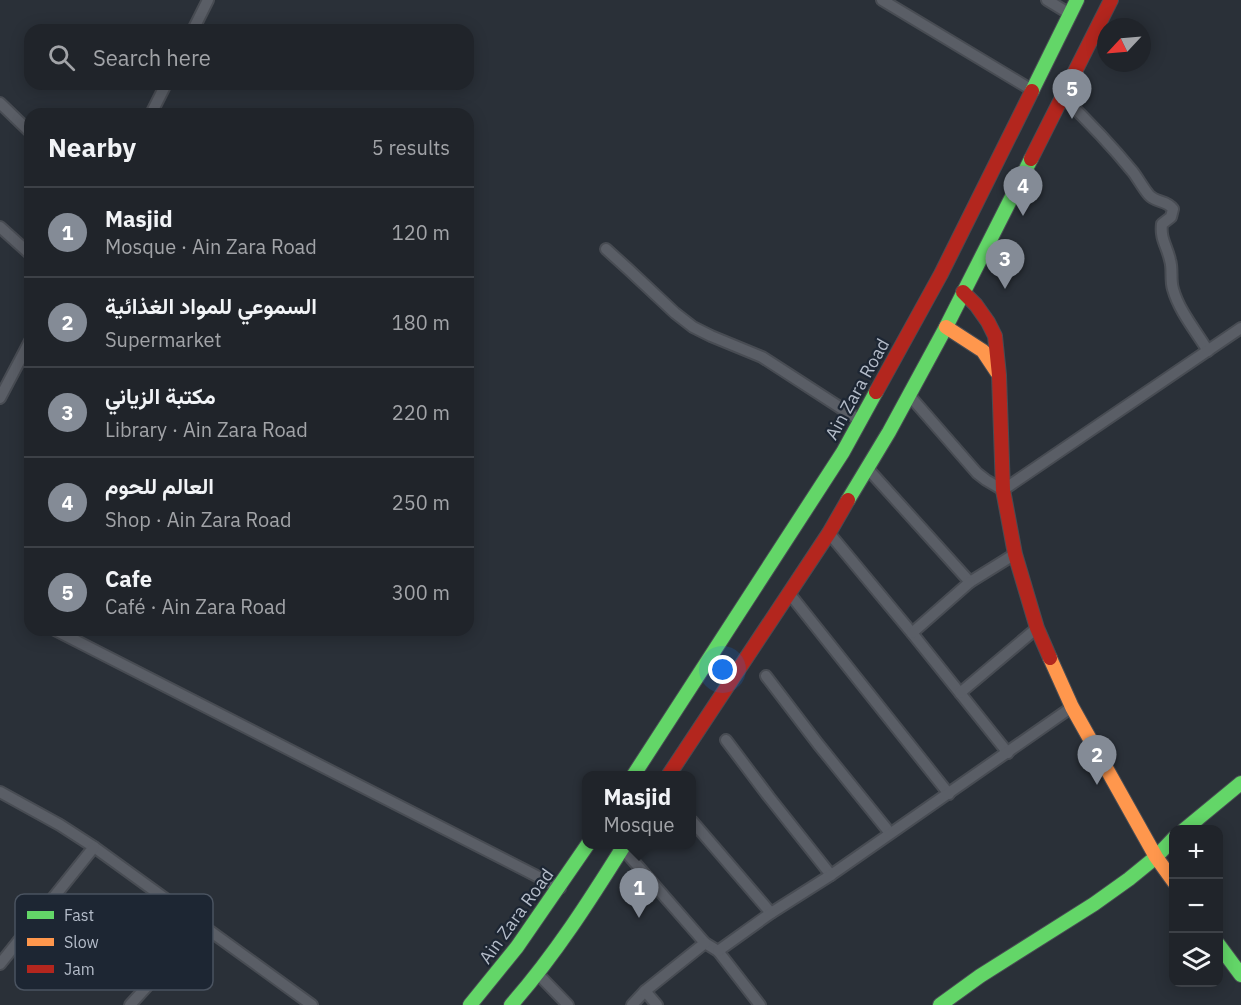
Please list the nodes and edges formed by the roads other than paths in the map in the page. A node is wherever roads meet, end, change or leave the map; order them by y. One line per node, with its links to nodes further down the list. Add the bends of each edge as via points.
1 (208, 0): 7 (street)
2 (882, 0): 9 (street)
3 (1047, 0): 6 (street)
4 (1077, 0): 6 (main road, Ain Zara Road)
5 (1111, 0): 10 (main road)
6 (1070, 14): 9 (main road, Ain Zara Road)
7 (196, 24)
8 (163, 90): 12 (street)
9 (1032, 90): 25 (main road, Ain Zara Road, via 941,274)
10 (1062, 96): 17 (main road); 20 (street, via 1086,118 1150,195 1173,209 1161,232 1171,262 1173,290)
11 (0, 103): 13 (street)
12 (154, 108)
13 (24, 126)
14 (0, 227): 15 (street)
15 (24, 249)
16 (606, 249): 25 (street, via 693,327 762,357)
17 (963, 292): 18 (main road); 22 (main road, via 995,336)
18 (946, 327): 22 (main road, via 983,351); 23 (main road)
19 (1241, 328): 20 (street)
20 (1208, 351): 27 (street)
21 (24, 352): 24 (street)
22 (999, 375): 27 (main road)
23 (909, 395): 26 (main road); 27 (street, via 977,473)
24 (0, 398)
25 (861, 421): 40 (main road, Ain Zara Road)
26 (868, 468): 28 (main road); 30 (street)
27 (1003, 490): 29 (main road)
28 (829, 533): 31 (main road); 33 (street)
29 (1015, 554): 30 (street); 32 (main road)
30 (970, 582): 33 (street)
31 (789, 593): 41 (main road); 44 (street)
32 (1036, 628): 36 (street); 37 (main road)
33 (912, 633): 36 (street)
34 (67, 636): 56 (street)
35 (766, 676): 47 (street)
36 (960, 693): 39 (street)
37 (1072, 707): 39 (street); 53 (main road)
38 (726, 740): 54 (street)
39 (1008, 753): 44 (street)
40 (636, 771)
41 (671, 771)
42 (1241, 783): 45 (main road)
43 (0, 792): 49 (street)
44 (949, 794): 47 (street)
45 (1190, 825)
46 (696, 826): 59 (street)
47 (890, 833): 54 (street)
48 (1169, 842): 53 (main road)
49 (94, 847): 57 (street); 58 (street)
50 (585, 849): 56 (main road, Ain Zara Road)
51 (623, 849): 66 (main road)
52 (626, 849): 61 (street)
53 (1156, 857): 55 (main road); 78 (main road, via 1094,904)
54 (831, 875): 59 (street)
55 (1171, 879)
56 (560, 888): 72 (main road, Ain Zara Road)
57 (56, 894)
58 (160, 894)
59 (771, 913): 63 (street)
60 (213, 932): 71 (street)
61 (705, 943): 63 (street); 69 (street)
62 (15, 945): 65 (street)
63 (718, 951): 77 (street)
64 (1223, 951): 67 (main road)
65 (0, 964)
66 (538, 974): 73 (main road); 74 (street)
67 (1241, 975)
68 (144, 990): 70 (street)
69 (645, 991): 75 (street); 76 (street)
70 (130, 1005)
71 (312, 1005)
72 (470, 1005)
73 (511, 1005)
74 (568, 1005)
75 (632, 1005)
76 (657, 1005)
77 (760, 1005)
78 (940, 1005)

